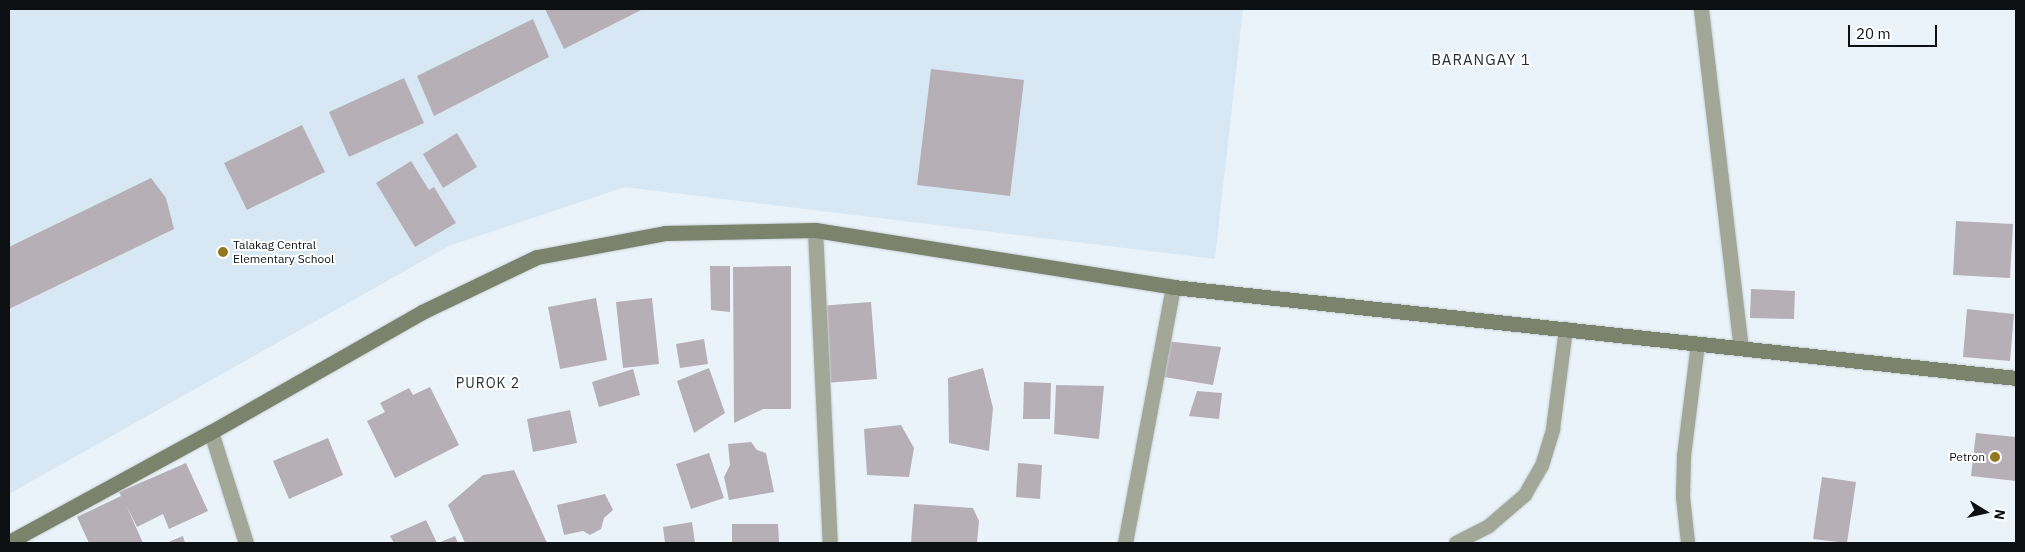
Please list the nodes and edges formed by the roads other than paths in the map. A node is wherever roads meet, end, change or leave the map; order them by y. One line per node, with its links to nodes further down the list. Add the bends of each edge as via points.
1 (1701, 9): 6 (street)
2 (815, 230): 3 (main road); 8 (main road, via 665,233 537,258 422,312); 11 (street)
3 (1173, 287): 4 (main road); 12 (street)
4 (1566, 329): 5 (main road); 13 (lane, via 1553,429 1542,466 1525,495 1489,526)
5 (1698, 344): 6 (main road); 14 (lane, via 1684,456 1683,497)
6 (1741, 348): 7 (main road)
7 (2016, 378)
8 (211, 432): 9 (main road); 10 (street)
9 (9, 542)
10 (246, 543)
11 (830, 543)
12 (1125, 543)
13 (1456, 543)
14 (1688, 543)

